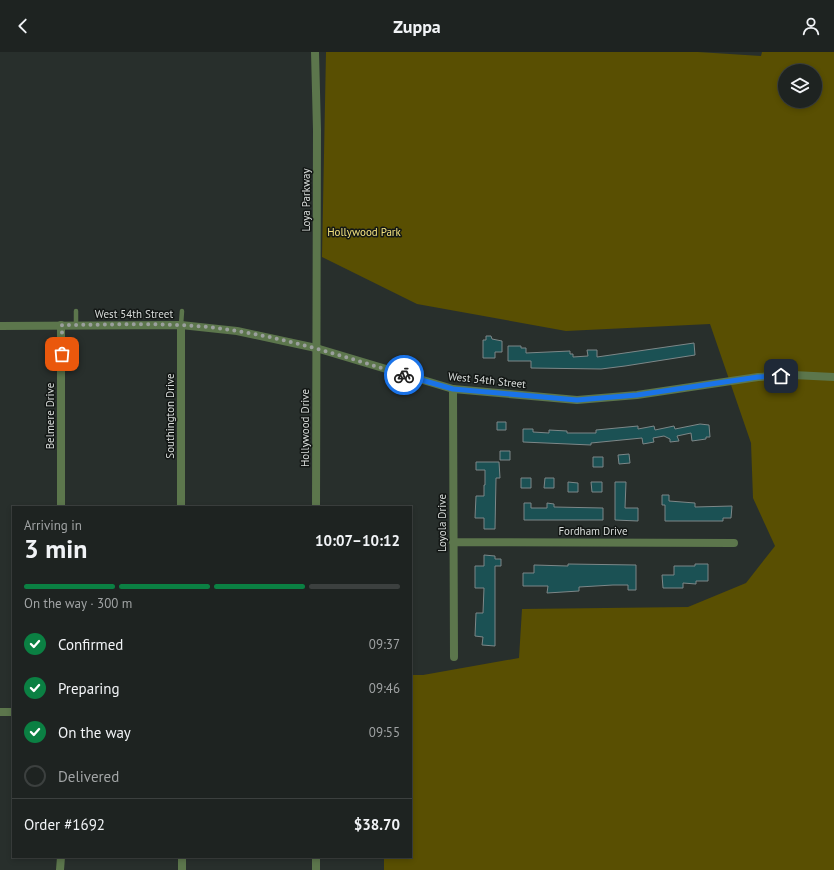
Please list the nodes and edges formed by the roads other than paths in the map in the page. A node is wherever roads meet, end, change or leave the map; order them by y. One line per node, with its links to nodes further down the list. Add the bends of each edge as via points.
1 (315, 52): 8 (street, Loya Parkway, via 318,123)
2 (76, 311): 5 (lane)
3 (182, 311): 6 (lane)
4 (62, 325): 5 (street, West 54th Street); 7 (street, West 54th Street); 11 (street, Belmere Drive)
5 (76, 325): 6 (street, West 54th Street)
6 (181, 325): 8 (street, West 54th Street, via 237,331); 12 (street, Southington Drive)
7 (0, 326)
8 (316, 348): 10 (street, West 54th Street); 13 (street, Hollywood Drive)
9 (834, 377): 10 (street, West 54th Street, via 758,377 637,395 577,400)
10 (453, 389): 14 (street, Loyola Drive)
11 (62, 506)
12 (181, 506)
13 (316, 506)
14 (453, 542): 15 (street, Fordham Drive); 16 (street, Loyola Drive)
15 (734, 543)
16 (454, 657)
17 (0, 712): 18 (street)
18 (12, 712)
19 (60, 858): 22 (street)
20 (182, 858): 23 (street)
21 (316, 858): 24 (street)
22 (60, 870)
23 (182, 870)
24 (316, 870)

